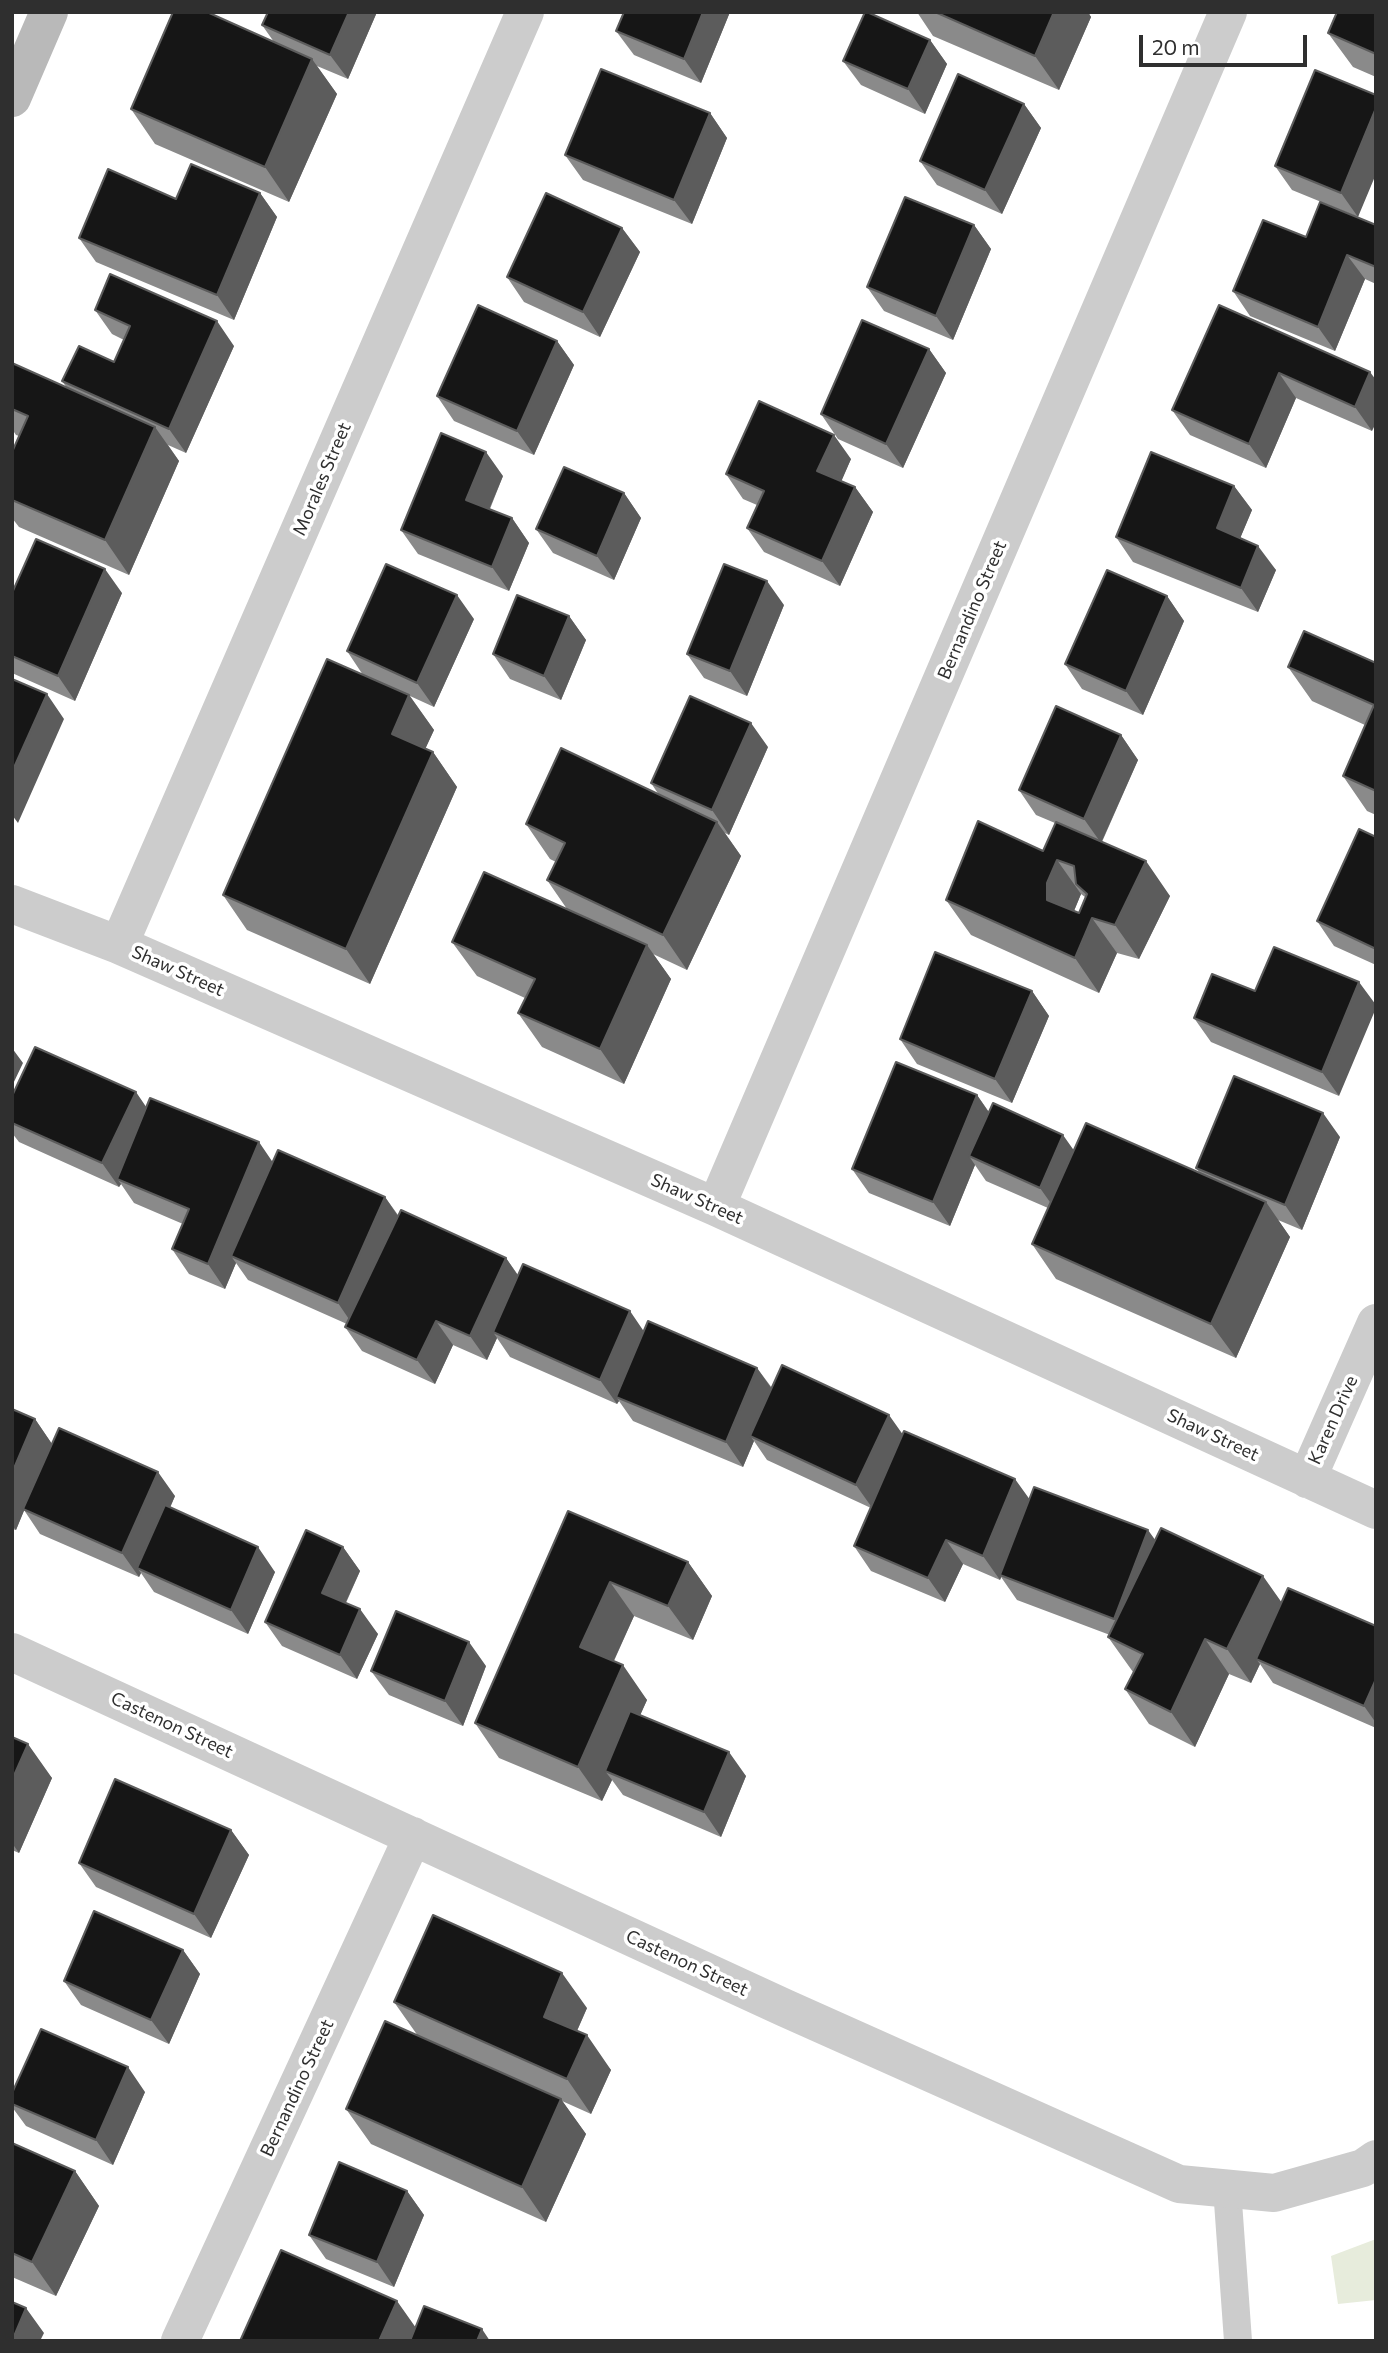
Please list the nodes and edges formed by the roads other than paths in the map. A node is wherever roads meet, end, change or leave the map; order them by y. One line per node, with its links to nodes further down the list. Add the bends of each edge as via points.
1 (49, 12): 4 (main road)
2 (525, 12): 6 (street, Morales Street)
3 (1228, 12): 7 (street, Bernandino Street)
4 (12, 98)
5 (12, 904): 6 (street, Shaw Street)
6 (119, 945): 7 (street, Shaw Street)
7 (716, 1207): 9 (street, Shaw Street)
8 (1376, 1323): 9 (street, Karen Drive)
9 (1307, 1479): 10 (street, Shaw Street)
10 (1376, 1510)
11 (12, 1652): 12 (street, Castenon Street)
12 (413, 1836): 14 (street, Castenon Street, via 1179,2184); 15 (street, Bernandino Street)
13 (1376, 2159): 14 (street, Castenon Street, via 1363,2168 1274,2193)
14 (1227, 2188): 16 (lane)
15 (180, 2341)
16 (1238, 2341)

